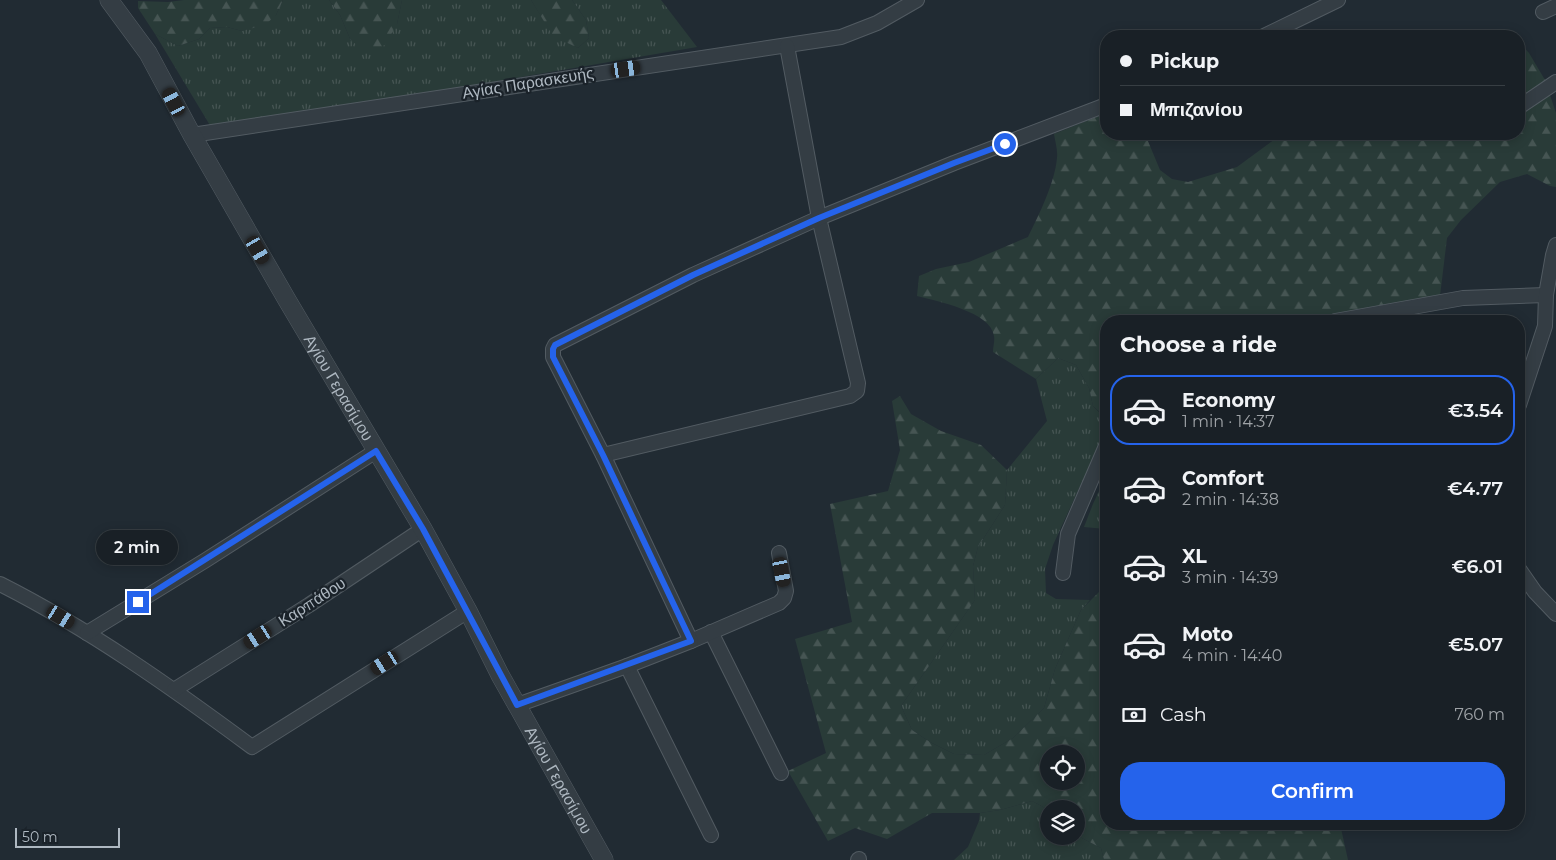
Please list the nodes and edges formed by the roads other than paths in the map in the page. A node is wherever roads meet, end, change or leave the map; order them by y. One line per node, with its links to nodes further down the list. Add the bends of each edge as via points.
1 (109, 0): 9 (street, Αγίου Γερασίμου, via 148,52)
2 (917, 0): 5 (street, Αγίας Παρασκευής, via 877,23 841,37)
3 (1338, 0): 4 (street)
4 (1276, 30)
5 (787, 46): 9 (street, Αγίας Παρασκευής); 10 (street)
6 (1556, 82): 7 (street)
7 (1525, 103)
8 (1100, 106): 10 (street)
9 (192, 135): 15 (street, Αγίου Γερασίμου)
10 (819, 218): 16 (street, via 693,275 555,345 553,357); 16 (street, via 858,383 857,391 850,396)
11 (1556, 244): 12 (street)
12 (1546, 295): 13 (street, via 1463,298); 14 (street, via 1545,326)
13 (1368, 315)
14 (1525, 387)
15 (376, 451): 18 (street, Αγίου Γερασίμου); 26 (street)
16 (603, 455): 27 (street)
17 (1100, 460): 20 (street, via 1068,534)
18 (423, 529): 23 (street, Αγίου Γερασίμου); 29 (street, Καρπάθου)
19 (779, 553): 25 (street, via 786,591 784,598)
20 (1063, 572)
21 (1525, 577): 24 (street)
22 (0, 584): 26 (street)
23 (468, 611): 29 (street, via 252,747); 30 (street, Αγίου Γερασίμου)
24 (1556, 614)
25 (711, 632): 27 (street); 31 (street)
26 (87, 633): 29 (street)
27 (691, 641): 28 (street)
28 (627, 666): 30 (street); 32 (street)
29 (174, 690)
30 (517, 705): 33 (street, Αγίου Γερασίμου)
31 (781, 773)
32 (711, 835)
33 (604, 860)

